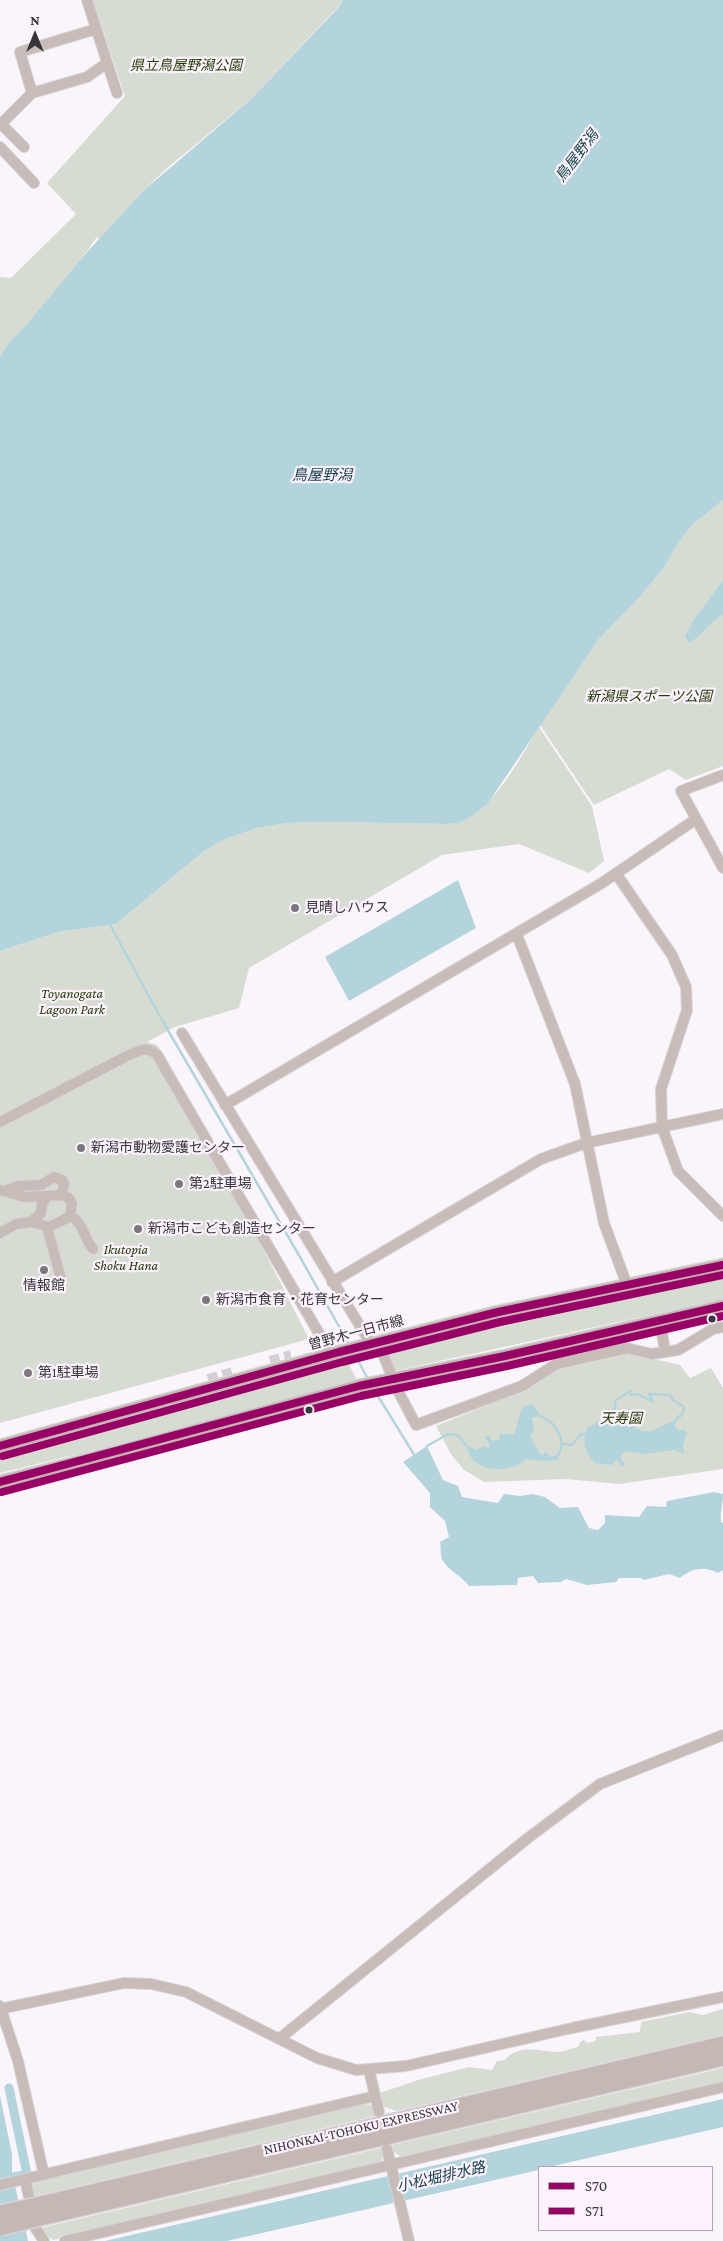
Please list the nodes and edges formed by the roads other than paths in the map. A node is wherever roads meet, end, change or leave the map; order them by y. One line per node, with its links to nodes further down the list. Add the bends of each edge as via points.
1 (88, 0): 2 (street)
2 (96, 29): 3 (street); 5 (street, via 20,52)
3 (107, 63): 4 (street); 5 (street, via 87,77)
4 (117, 92)
5 (32, 93): 6 (street)
6 (1, 123): 8 (street)
7 (0, 147): 9 (street)
8 (24, 147)
9 (34, 183)
10 (723, 775): 11 (street, via 681,792)
11 (696, 819): 12 (street); 13 (street)
12 (723, 868)
13 (617, 875): 14 (street); 19 (street, via 672,956 686,987 688,1010 661,1089)
14 (518, 935): 16 (street); 20 (street, via 575,1084)
15 (182, 1033): 16 (street)
16 (225, 1105): 32 (street)
17 (723, 1114): 19 (street)
18 (0, 1122): 39 (street, via 127,1056 151,1049 157,1054)
19 (662, 1127): 20 (street); 24 (street, via 678,1171)
20 (586, 1143): 32 (street, via 541,1160); 33 (street, via 604,1223)
21 (2, 1191): 22 (street, via 18,1186 41,1185 58,1177 65,1185); 23 (street, via 25,1197)
22 (62, 1195): 23 (street); 25 (street, via 72,1204)
23 (47, 1196): 26 (street, via 41,1213)
24 (723, 1216)
25 (70, 1217): 27 (street); 29 (street, via 78,1222)
26 (31, 1222): 27 (street); 28 (street)
27 (47, 1227): 31 (street)
28 (2, 1229)
29 (93, 1249)
30 (723, 1266): 33 (main road, 曽野木一日市線)
31 (61, 1279)
32 (332, 1282): 37 (street)
33 (627, 1285): 37 (main road, 曽野木一日市線, via 498,1312)
34 (723, 1306): 35 (main road)
35 (660, 1320): 38 (street); 40 (main road)
36 (723, 1326): 38 (street, via 678,1350)
37 (371, 1344): 39 (main road, 曽野木一日市線); 40 (street)
38 (665, 1352): 40 (street, via 652,1354 627,1348 556,1364 522,1386 416,1425)
39 (335, 1353): 41 (main road, 曽野木一日市線)
40 (388, 1379): 42 (main road)
41 (0, 1446)
42 (0, 1482)
43 (723, 1735): 46 (street, via 600,1784 528,1838)
44 (723, 1997): 49 (street, via 406,2066)
45 (0, 2008): 46 (street, via 124,1984 151,1984 186,1992); 55 (street, via 18,2061)
46 (279, 2039): 49 (street, via 337,2066)
47 (723, 2044): 58 (highway, NIHONKAI-TOHOKU EXPRESSWAY)
48 (723, 2058): 58 (highway, NIHONKAI-TOHOKU EXPRESSWAY)
49 (369, 2070): 51 (street)
50 (723, 2087): 54 (street)
51 (375, 2096): 52 (street); 55 (street)
52 (379, 2112)
53 (387, 2149): 54 (street)
54 (392, 2168): 62 (street); 63 (street)
55 (44, 2175): 56 (street)
56 (23, 2180): 57 (street); 61 (street, via 36,2229)
57 (0, 2185)
58 (38, 2211): 59 (highway, NIHONKAI-TOHOKU EXPRESSWAY, bridge); 60 (highway, NIHONKAI-TOHOKU EXPRESSWAY, bridge)
59 (0, 2213)
60 (0, 2228)
61 (44, 2241)
62 (65, 2241)
63 (409, 2241)

